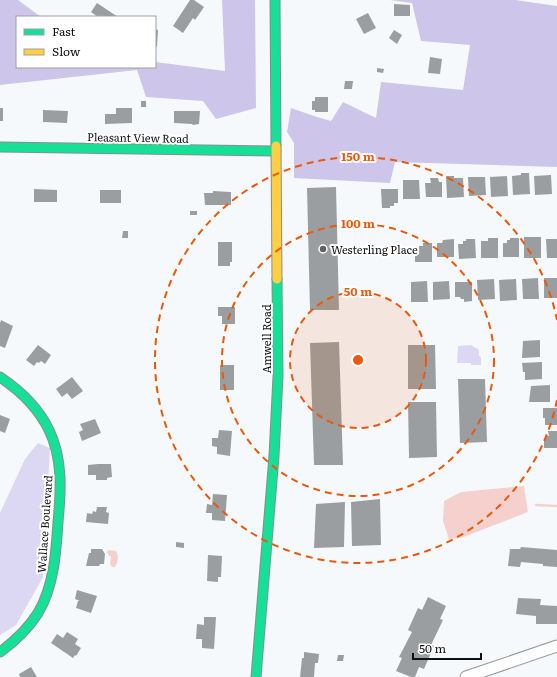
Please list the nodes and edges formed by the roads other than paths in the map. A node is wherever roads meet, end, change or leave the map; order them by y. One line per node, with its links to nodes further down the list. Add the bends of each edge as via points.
1 (275, 0): 3 (main road, Amwell Road)
2 (0, 147): 3 (main road, Pleasant View Road)
3 (276, 151): 7 (main road, Amwell Road, via 278,399)
4 (0, 377): 6 (main road, Wallace Boulevard, via 29,399 48,428 58,458 61,492 55,563 48,592 26,629)
5 (557, 646): 8 (street)
6 (0, 652)
7 (256, 677)
8 (466, 677)

